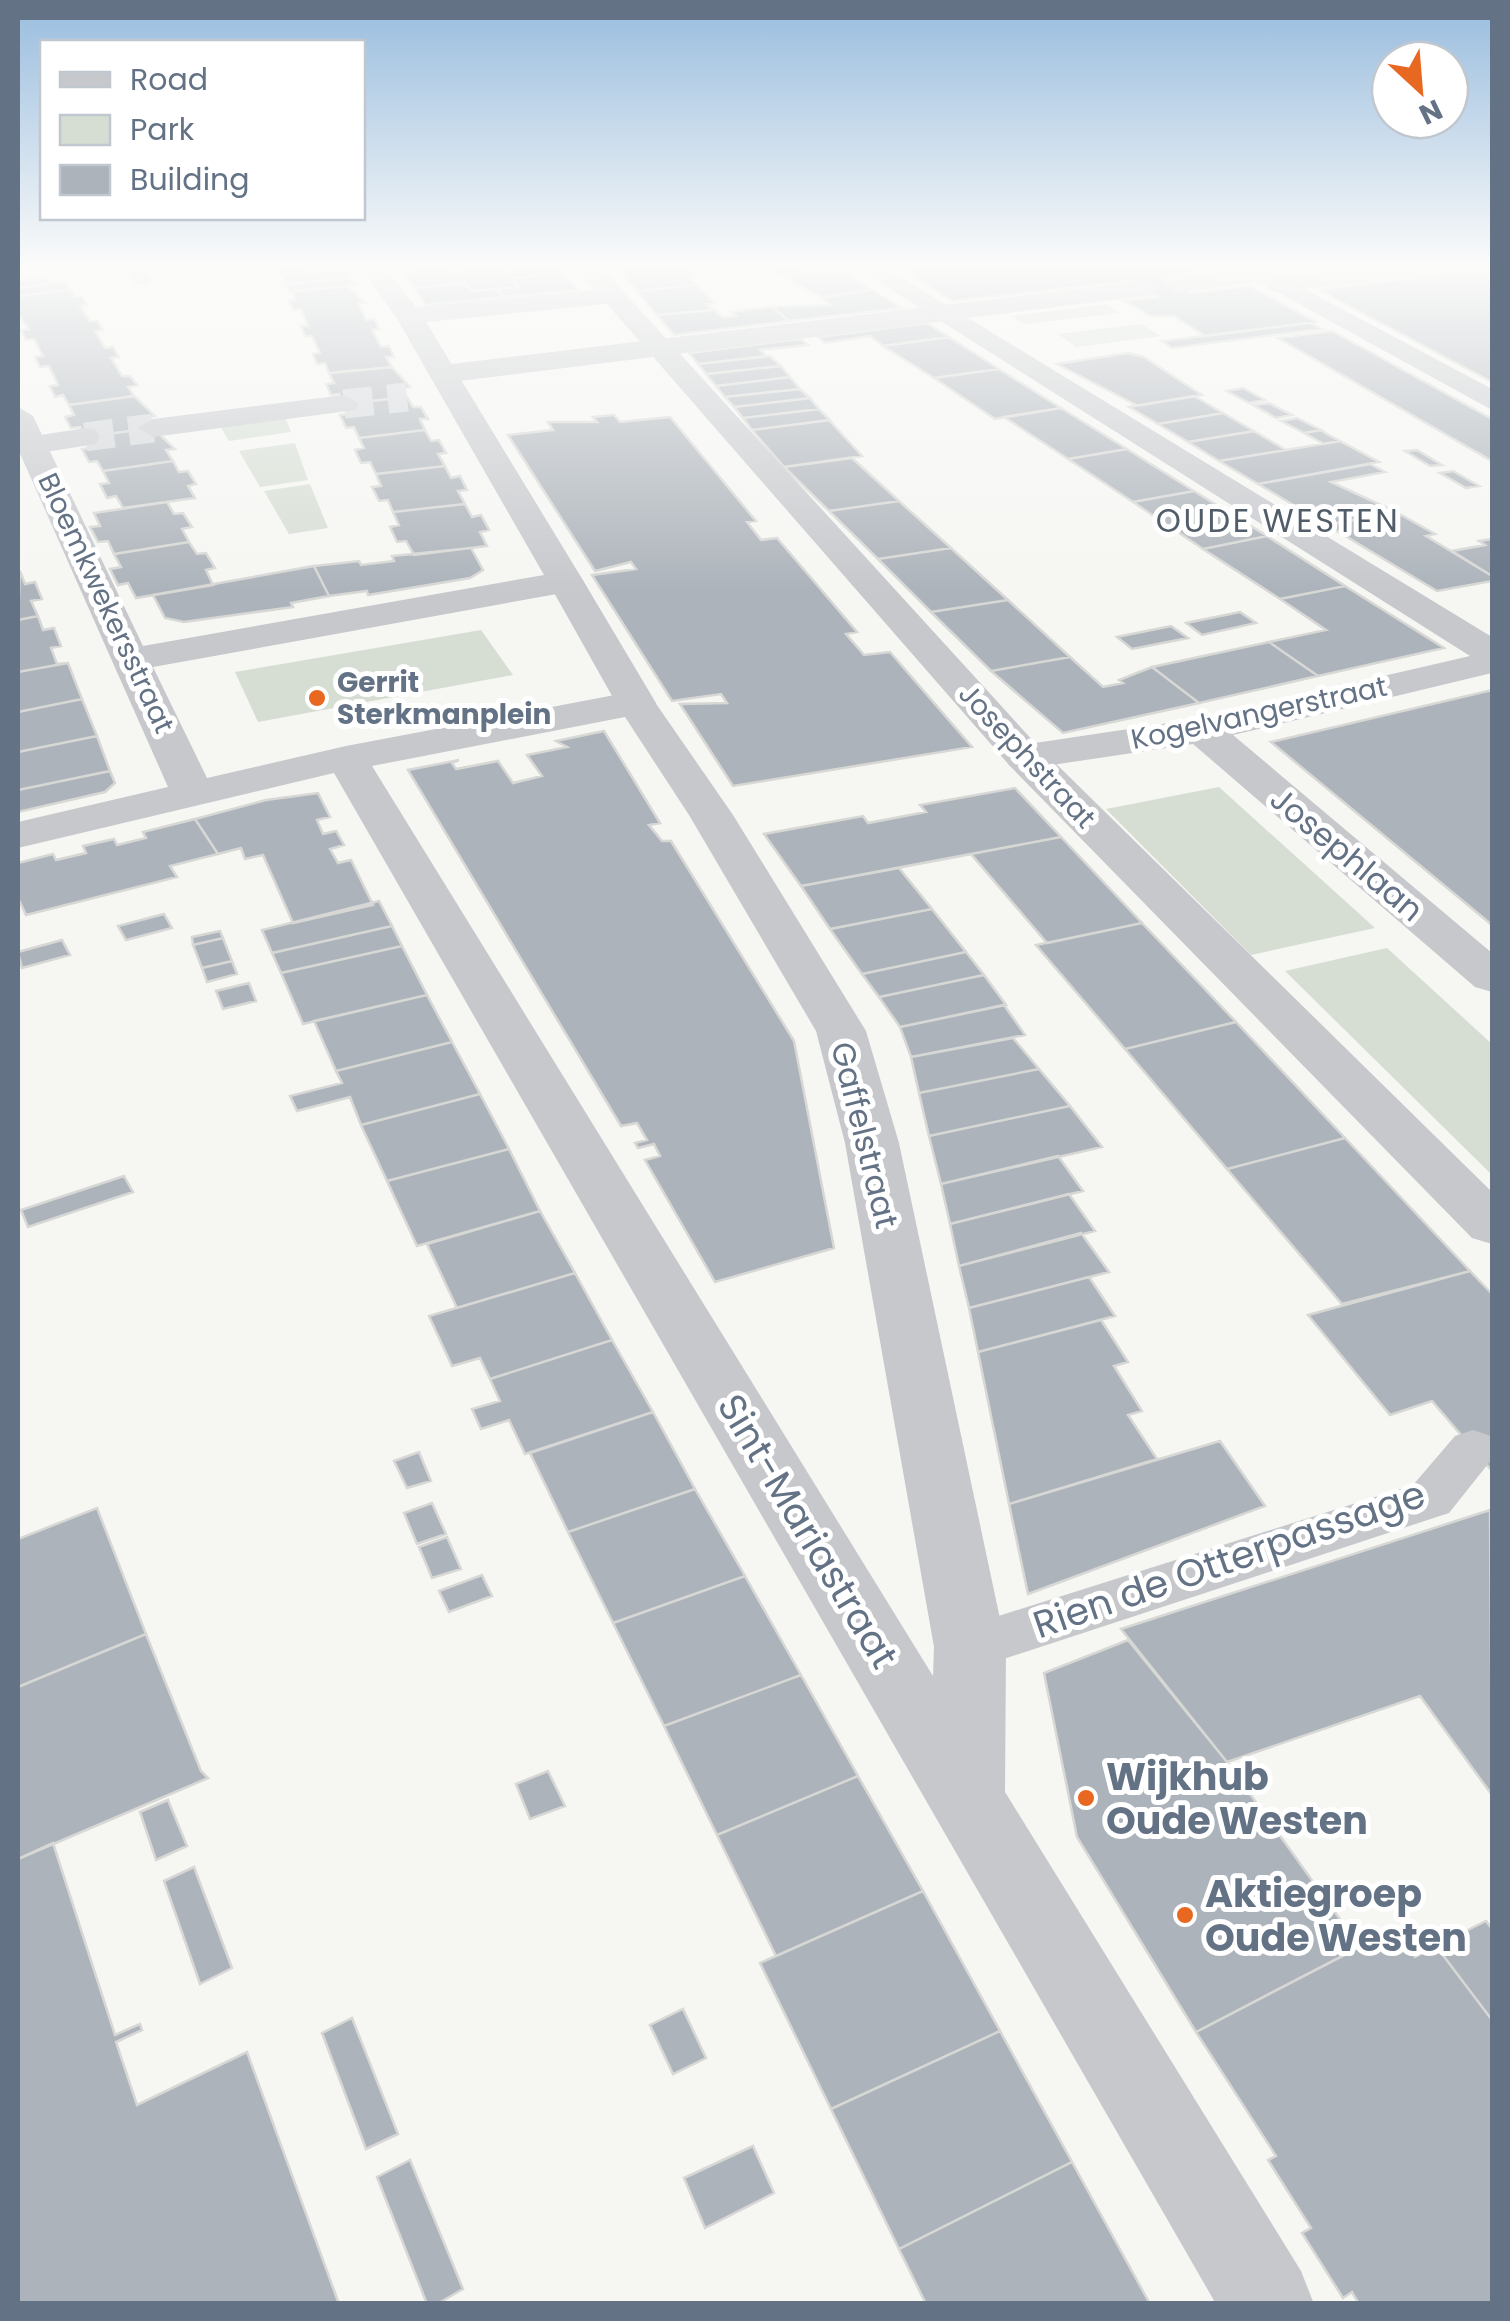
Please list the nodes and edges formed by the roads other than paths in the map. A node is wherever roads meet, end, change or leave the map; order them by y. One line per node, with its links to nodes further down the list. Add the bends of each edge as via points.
1 (434, 373): 6 (street, Gaffelstraat)
2 (521, 373): 6 (street)
3 (681, 373): 18 (street, Josephstraat)
4 (1043, 373): 13 (street)
5 (1441, 373): 7 (street)
6 (440, 387): 12 (street, Gaffelstraat)
7 (1492, 401)
8 (344, 404): 9 (street)
9 (153, 428)
10 (25, 430): 11 (street); 14 (street, Bloemkwekersstraat)
11 (86, 438)
12 (566, 582): 14 (street); 16 (street, Gaffelstraat)
13 (1492, 653)
14 (133, 659): 20 (street, Bloemkwekersstraat)
15 (1492, 662): 17 (street, Kogelvangerstraat)
16 (636, 703): 19 (street); 25 (street, Gaffelstraat, via 840,1030 872,1143)
17 (1202, 730): 18 (street, Kogelvangerstraat); 22 (street, Josephlaan)
18 (1025, 757): 23 (street, Josephstraat)
19 (346, 758): 20 (street); 26 (street, Sint-Mariastraat)
20 (192, 792): 21 (street)
21 (18, 835)
22 (1492, 977)
23 (1492, 1225)
24 (1473, 1449): 25 (lane, Rien de Otterpassage, via 1431,1498)
25 (970, 1647): 26 (street, Gaffelstraat)
26 (967, 1798): 27 (street, Sint-Mariastraat)
27 (1268, 2304)

